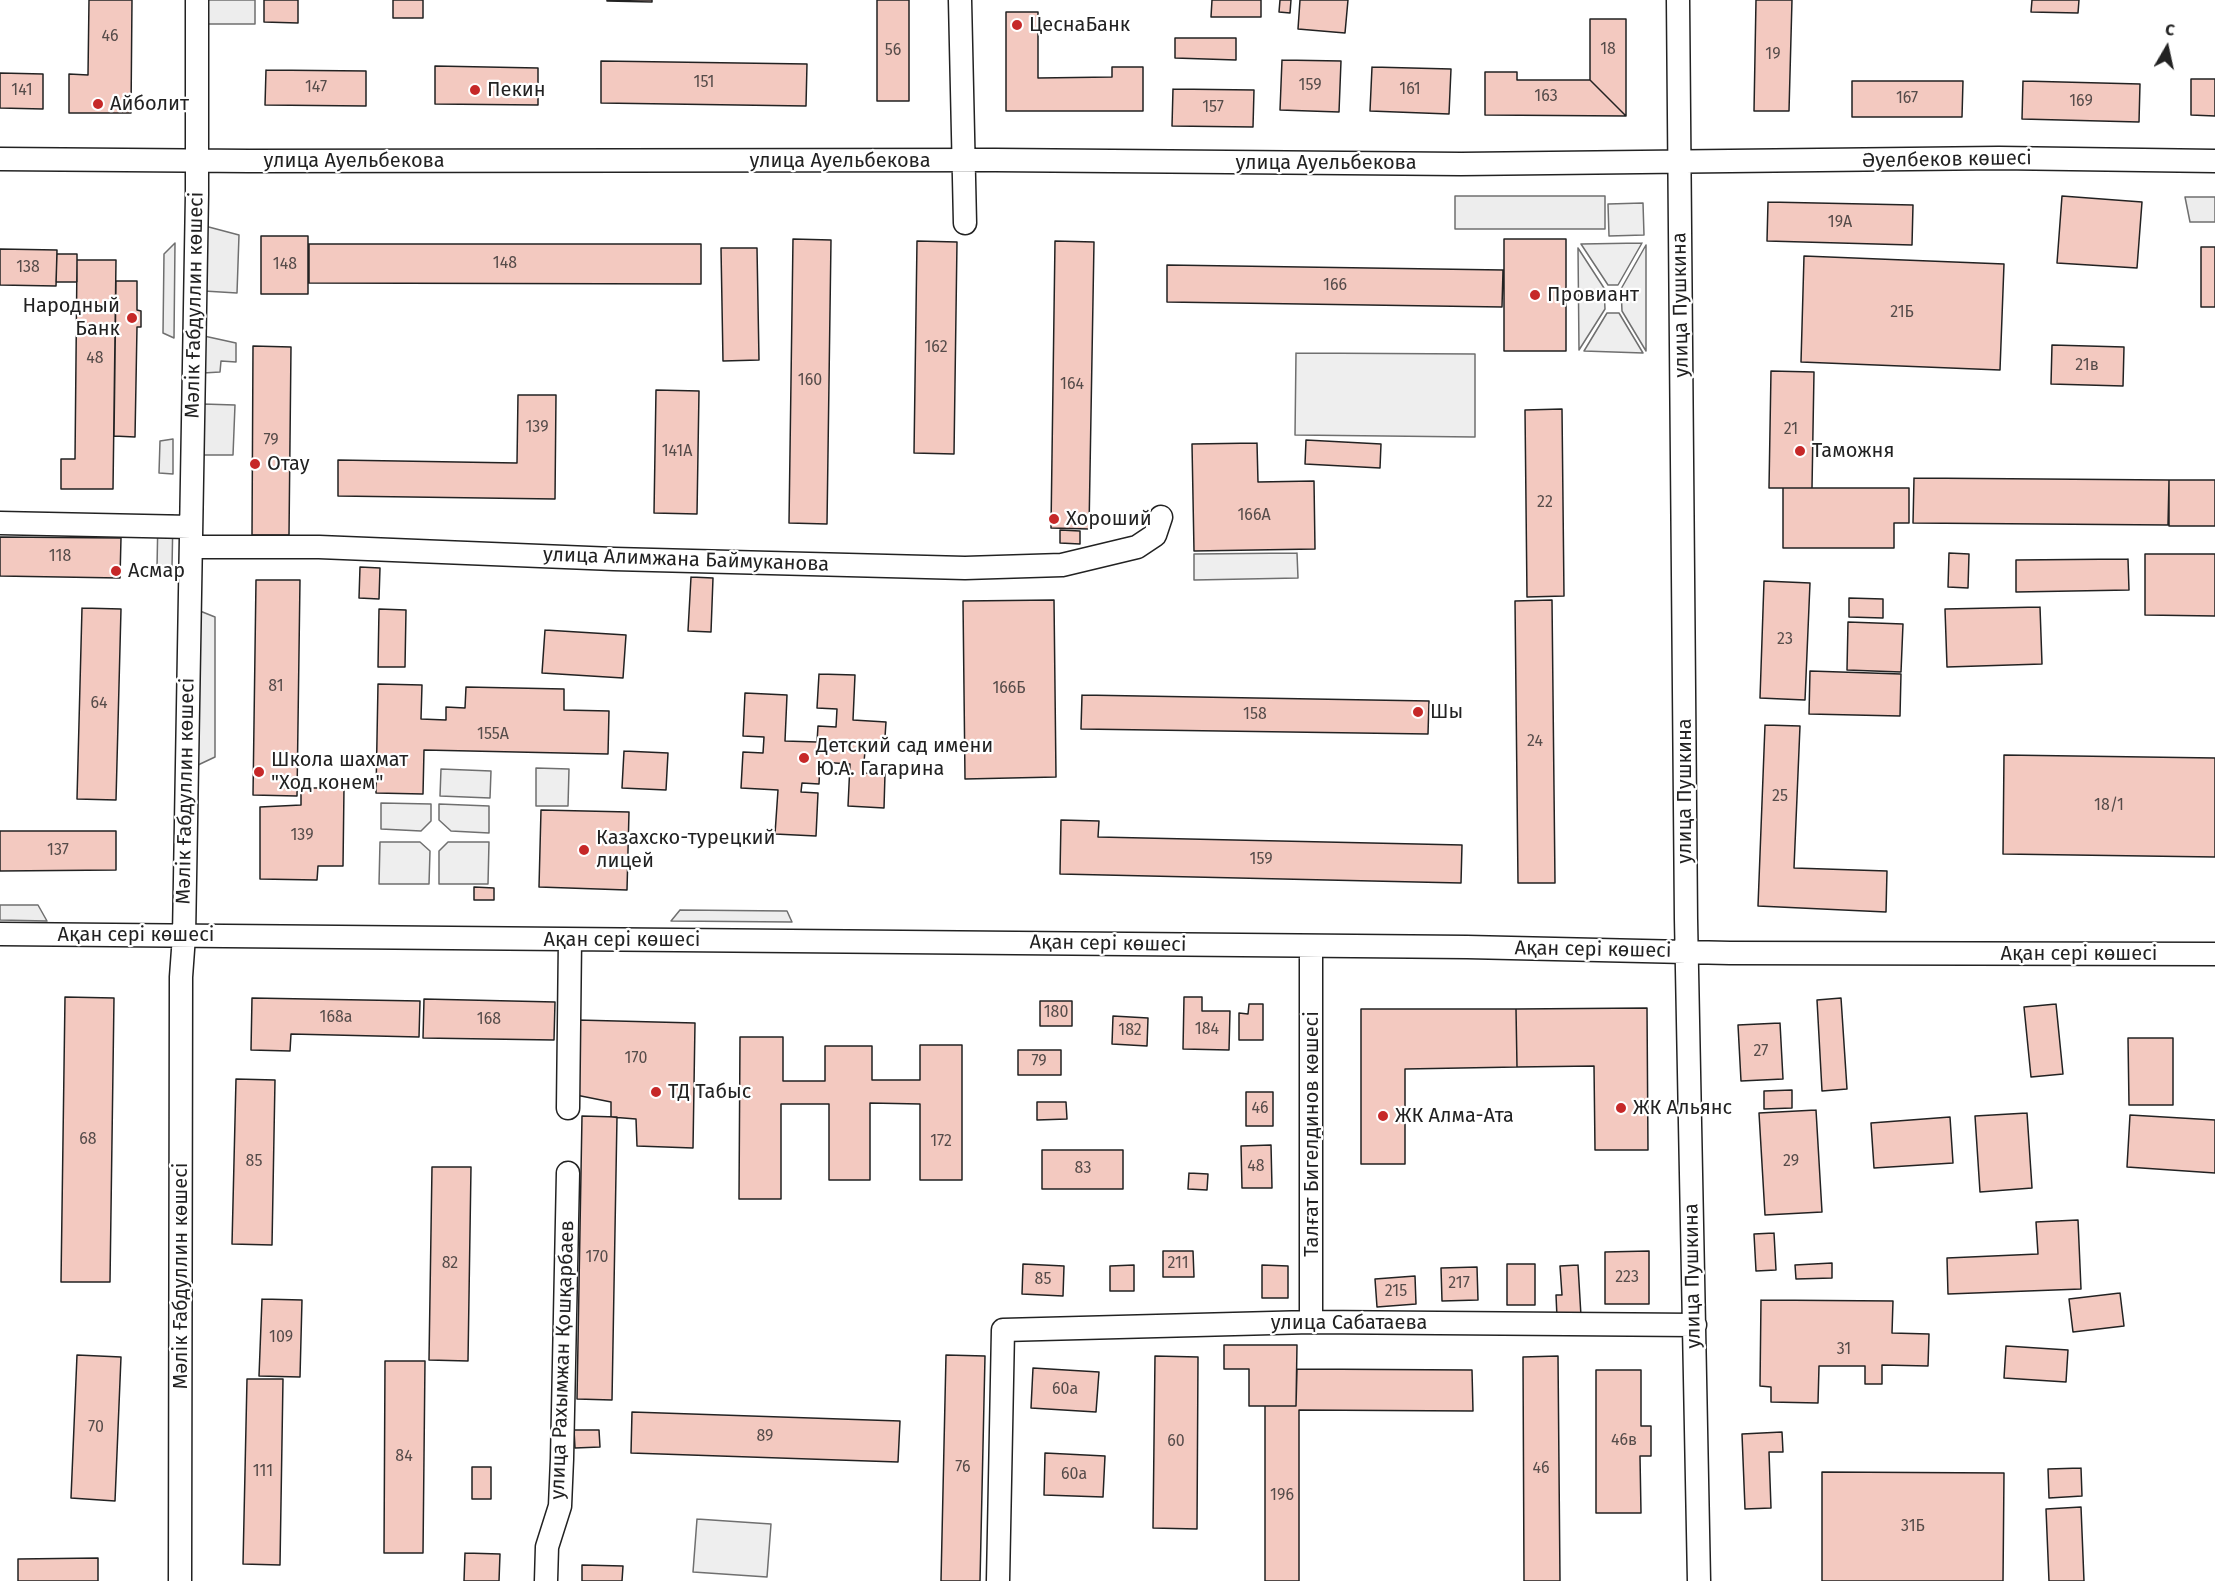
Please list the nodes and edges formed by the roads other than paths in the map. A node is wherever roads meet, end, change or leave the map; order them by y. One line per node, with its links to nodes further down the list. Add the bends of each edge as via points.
1 (197, 0): 5 (street, Мәлік Ғабдуллин көшесі)
2 (960, 0): 6 (street)
3 (1678, 0): 8 (street, улица Пушкина)
4 (0, 159): 5 (street, улица Ауельбекова)
5 (197, 161): 6 (street, улица Ауельбекова); 12 (street, Мәлік Ғабдуллин көшесі)
6 (963, 161): 8 (street, улица Ауельбекова); 9 (street)
7 (2215, 161): 8 (street, Әуелбеков көшесі, via 1999,158)
8 (1680, 163): 17 (street, улица Пушкина)
9 (965, 223)
10 (1161, 517): 12 (street, улица Алимжана Баймуканова, via 1155,535 1137,547 1062,565 975,568 614,559 319,547)
11 (0, 523): 12 (street, улица Алимжана Баймуканова)
12 (191, 537): 14 (street, Мәлік Ғабдуллин көшесі)
13 (0, 934): 14 (street, Ақан сері көшесі)
14 (184, 936): 15 (street, Ақан сері көшесі); 23 (street, Мәлік Ғабдуллин көшесі)
15 (570, 940): 16 (street, Ақан сері көшесі); 19 (street)
16 (1311, 946): 17 (street, Ақан сері көшесі); 21 (street, Талғат Бигелдинов көшесі)
17 (1686, 951): 18 (street, Ақан сері көшесі); 22 (street, улица Пушкина)
18 (2215, 954)
19 (568, 1108)
20 (568, 1173): 24 (street, улица Рахымжан Қошқарбаев, via 560,1506 547,1547)
21 (1311, 1322): 22 (street, улица Сабатаева); 25 (street, улица Сабатаева, via 1003,1330)
22 (1695, 1325): 26 (street, улица Пушкина)
23 (180, 1581)
24 (546, 1581)
25 (998, 1581)
26 (1699, 1581)

